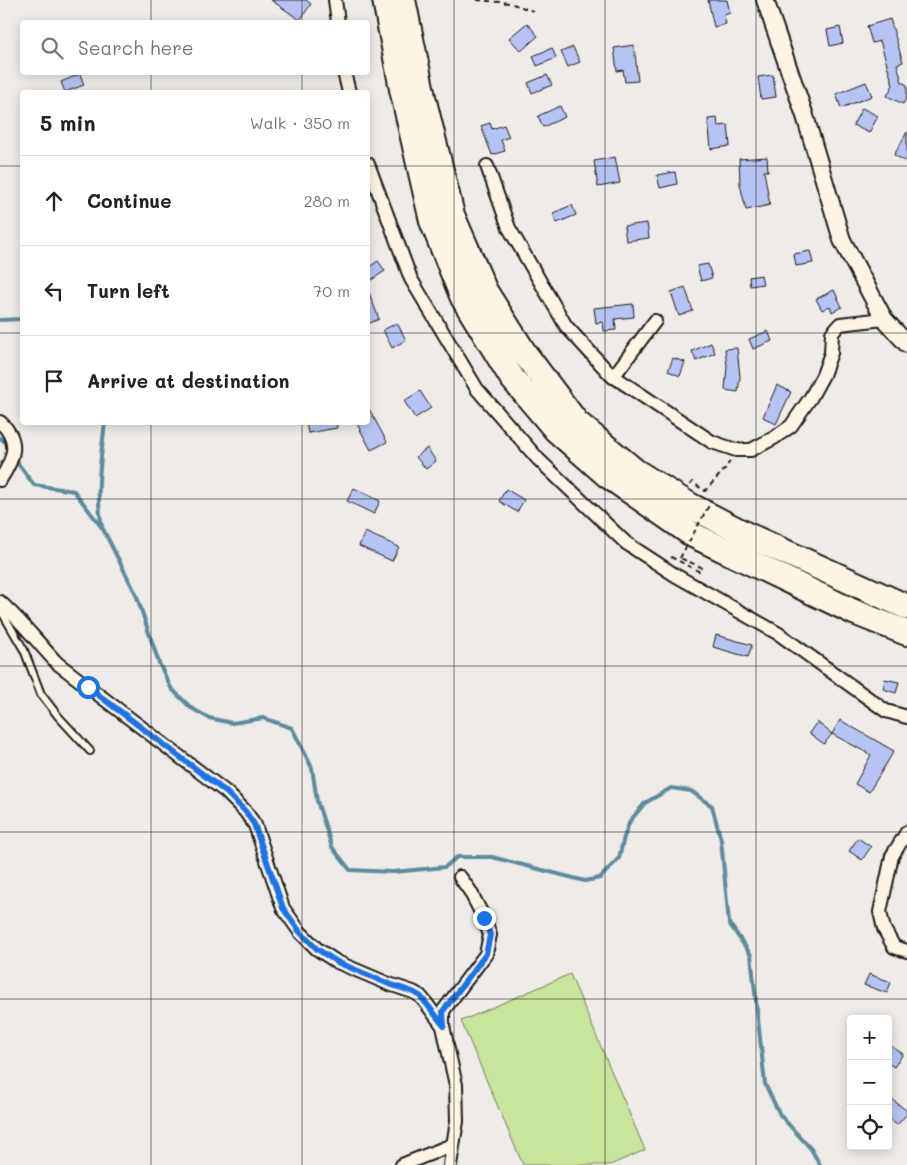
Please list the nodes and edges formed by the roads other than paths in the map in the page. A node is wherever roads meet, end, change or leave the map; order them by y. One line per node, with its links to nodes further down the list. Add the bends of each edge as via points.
1 (335, 0): 5 (street)
2 (384, 0): 21 (highway, via 432,221 463,298 512,378 556,430 592,462 693,535)
3 (403, 0): 16 (highway, via 452,215 485,291 525,354 576,422 635,471 691,506)
4 (768, 3): 10 (street, via 806,116 842,240)
5 (338, 20)
6 (345, 75): 7 (street)
7 (348, 90)
8 (487, 166): 13 (street, via 509,228 566,326)
9 (370, 169): 24 (street, via 411,279 477,389 538,458 626,543 675,576 779,634 886,711)
10 (884, 319): 12 (street); 13 (street, via 840,324 832,332 831,353 823,375 791,426 751,450 736,450 712,442)
11 (655, 321): 13 (street)
12 (907, 344)
13 (614, 377)
14 (0, 422): 15 (street, via 13,441 12,457)
15 (0, 480)
16 (745, 534): 17 (highway); 19 (highway)
17 (907, 592)
18 (0, 602): 29 (street, via 57,663 226,792 245,811 254,824 283,908 317,949 356,972 420,996)
19 (907, 608)
20 (0, 609): 25 (lane, via 24,650 41,694)
21 (854, 612): 22 (highway); 23 (highway)
22 (907, 634)
23 (907, 639)
24 (907, 717)
25 (90, 751)
26 (907, 832): 28 (street, via 892,856 880,912 884,929 894,946)
27 (460, 877): 29 (street, via 490,935 486,954 443,1011)
28 (907, 951)
29 (444, 1026): 30 (street, via 456,1085 457,1121)
30 (452, 1145): 31 (street); 32 (street)
31 (402, 1165)
32 (450, 1165)

